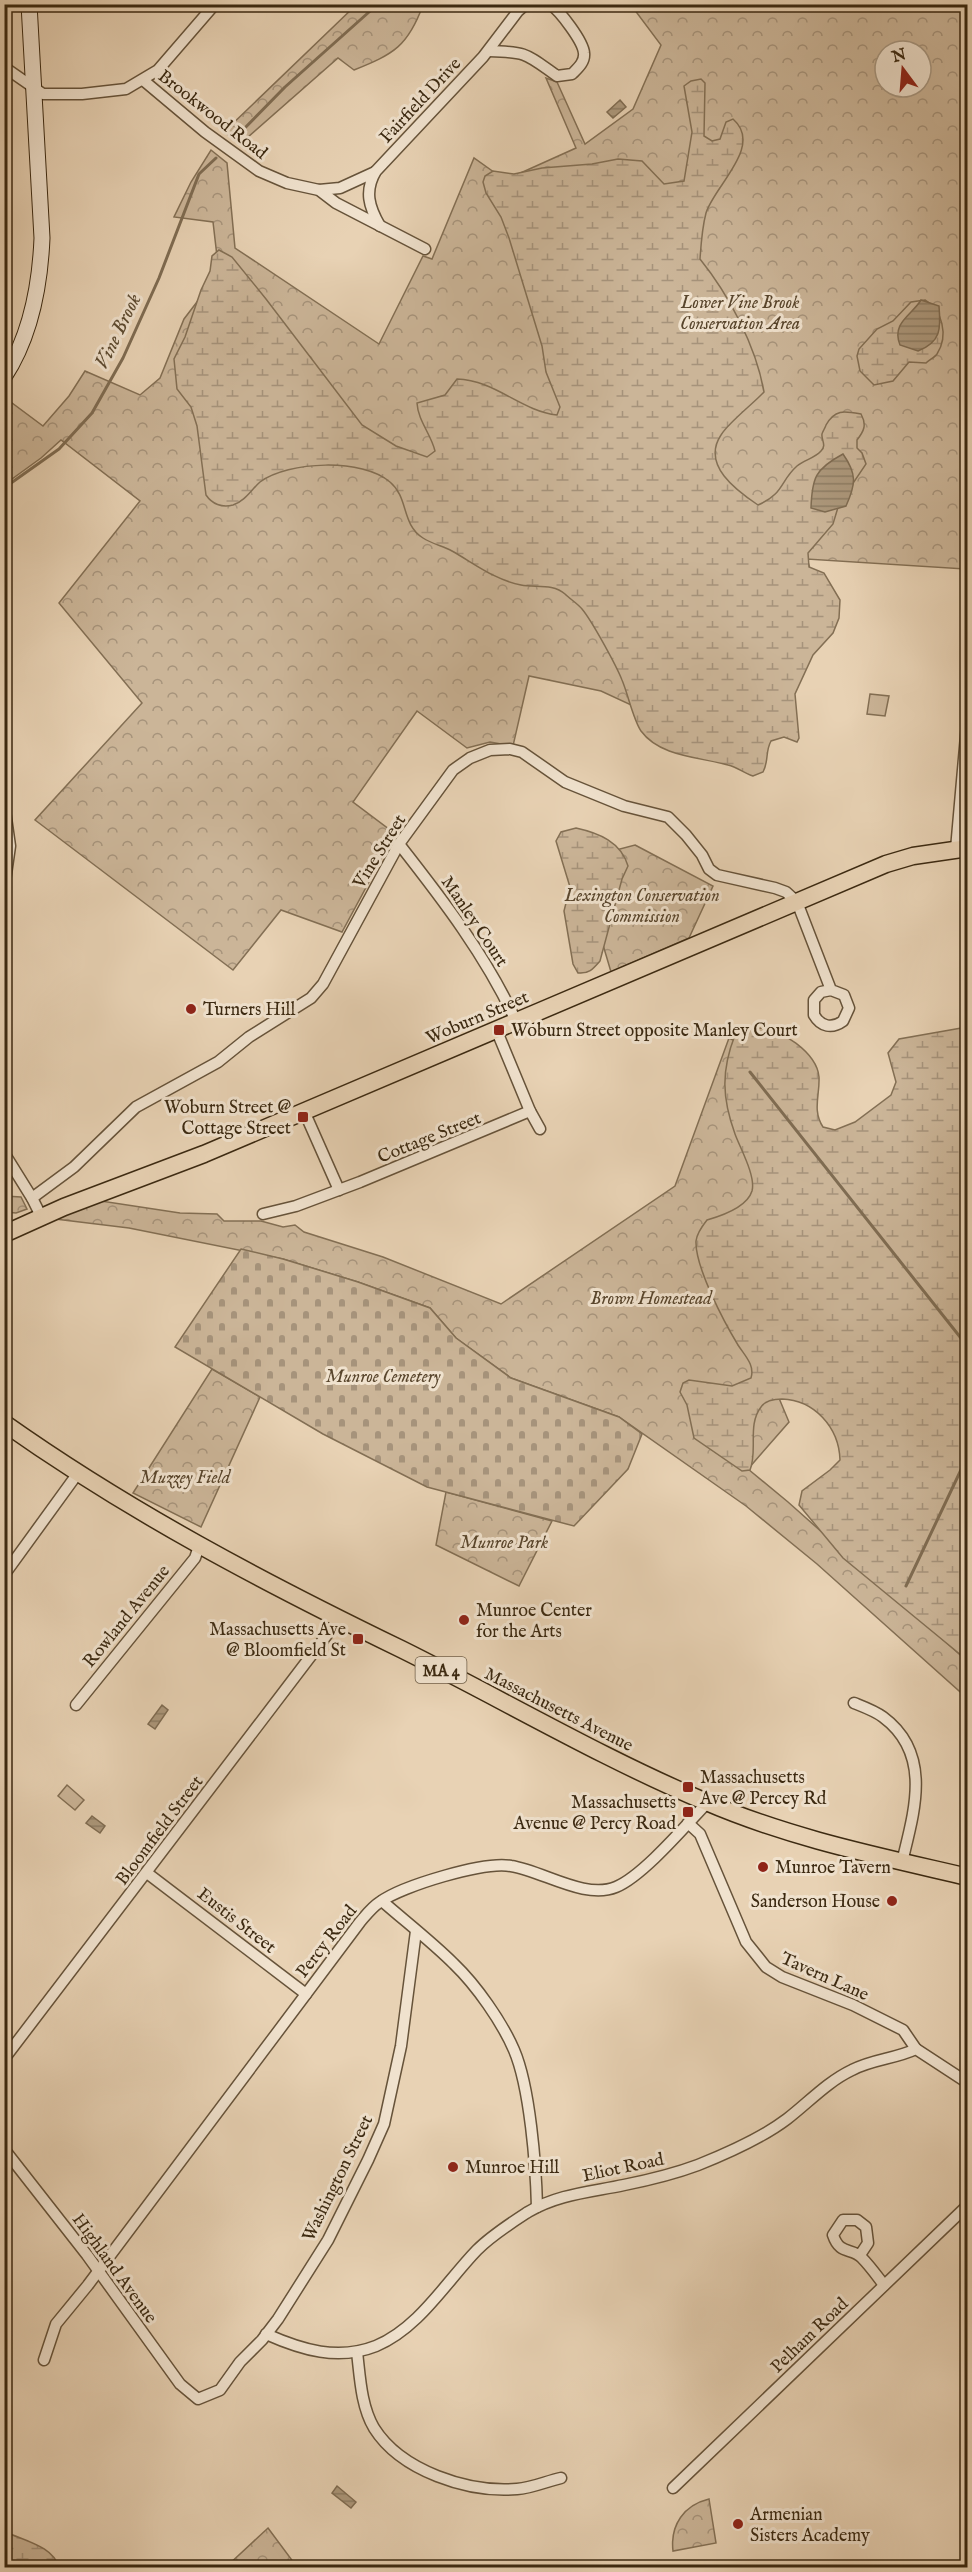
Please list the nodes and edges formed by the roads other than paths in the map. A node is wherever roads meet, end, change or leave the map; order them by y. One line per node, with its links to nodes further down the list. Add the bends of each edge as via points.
1 (29, 4): 8 (street)
2 (215, 4): 7 (street, via 158,70)
3 (526, 4): 5 (street, Fairfield Drive)
4 (550, 4): 5 (street, via 581,44 581,65 572,74 557,76 530,55)
5 (489, 51): 9 (street, Fairfield Drive)
6 (4, 67): 8 (street)
7 (143, 80): 8 (street, via 126,89 105,93 43,94); 10 (street, Brookwood Road, via 259,171)
8 (34, 89): 13 (street, via 41,270 28,324)
9 (376, 171): 10 (street, Fairfield Drive, via 340,188); 11 (street, Fairfield Drive, via 368,200)
10 (319, 190): 11 (street, Brookwood Road)
11 (380, 226): 12 (street, Brookwood Road)
12 (425, 249)
13 (4, 377)
14 (968, 713): 17 (street)
15 (4, 804): 18 (street, via 10,846)
16 (399, 844): 19 (street, Vine Street, via 453,770 490,750 510,749 522,752 565,782 624,806 668,817 717,875 775,888); 21 (street, Manley Court, via 447,904); 28 (street, Vine Street, via 323,984 311,998 249,1037 218,1062 136,1107 65,1174)
17 (962, 849): 19 (main road, Woburn Street, via 886,864)
18 (4, 888)
19 (797, 902): 20 (street); 21 (main road, Woburn Street)
20 (831, 990)
21 (516, 1021): 22 (main road, Woburn Street)
22 (496, 1029): 23 (main road, Woburn Street); 24 (street)
23 (304, 1111): 27 (street); 30 (main road, Woburn Street, via 161,1172)
24 (530, 1111): 25 (street); 27 (street, Cottage Street)
25 (540, 1129)
26 (4, 1153): 28 (street)
27 (339, 1190): 29 (street, Cottage Street)
28 (32, 1197): 30 (street)
29 (263, 1214)
30 (41, 1216): 31 (main road, Woburn Street)
31 (4, 1234)
32 (4, 1423): 33 (main road, Massachusetts Avenue / MA 4)
33 (78, 1473): 34 (main road, Massachusetts Avenue / MA 4); 35 (street)
34 (199, 1546): 36 (main road, Massachusetts Avenue / MA 4); 38 (street, Rowland Avenue, via 195,1558)
35 (4, 1575)
36 (339, 1619): 39 (main road, Massachusetts Avenue / MA 4, via 598,1752); 42 (street, Bloomfield Street)
37 (854, 1703): 41 (street, via 882,1716 912,1750 915,1797)
38 (76, 1706)
39 (707, 1803): 40 (street, Percy Road); 41 (main road, Massachusetts Avenue / MA 4, via 788,1832)
40 (688, 1823): 44 (street, Percy Road, via 633,1876 616,1887 597,1891 579,1888 509,1865 426,1881); 47 (street, Tavern Lane, via 700,1834 746,1942 766,1967 903,2030)
41 (902, 1862): 43 (main road, Massachusetts Avenue / MA 4)
42 (147, 1873): 46 (street, Eustis Street); 48 (street, Bloomfield Street)
43 (968, 1877)
44 (382, 1901): 45 (street); 46 (street, Percy Road, via 360,1922)
45 (416, 1931): 52 (street, via 456,1965 500,2023 515,2050 526,2097); 56 (street, Washington Street, via 402,2046 384,2124 328,2240)
46 (306, 1994): 54 (street, Percy Road)
47 (916, 2049): 49 (street); 52 (street, Eliot Road, via 852,2070 786,2120 698,2165 548,2201)
48 (4, 2059)
49 (968, 2083)
50 (4, 2149): 54 (street, Highland Avenue)
51 (968, 2205): 55 (street, Pelham Road)
52 (537, 2207): 57 (street, Eliot Road, via 478,2249 416,2318 393,2337)
53 (860, 2255): 55 (street)
54 (98, 2271): 58 (street, Percy Road, via 57,2324); 59 (street, Highland Avenue, via 180,2384 198,2399)
55 (884, 2284): 61 (street, Pelham Road)
56 (266, 2334): 57 (street, Eliot Road, via 316,2352); 59 (street, Washington Street, via 220,2390)
57 (357, 2352): 60 (street, via 361,2390 373,2426 392,2452 469,2487 517,2489)
58 (44, 2360)
59 (203, 2398)
60 (561, 2478)
61 (673, 2488)

